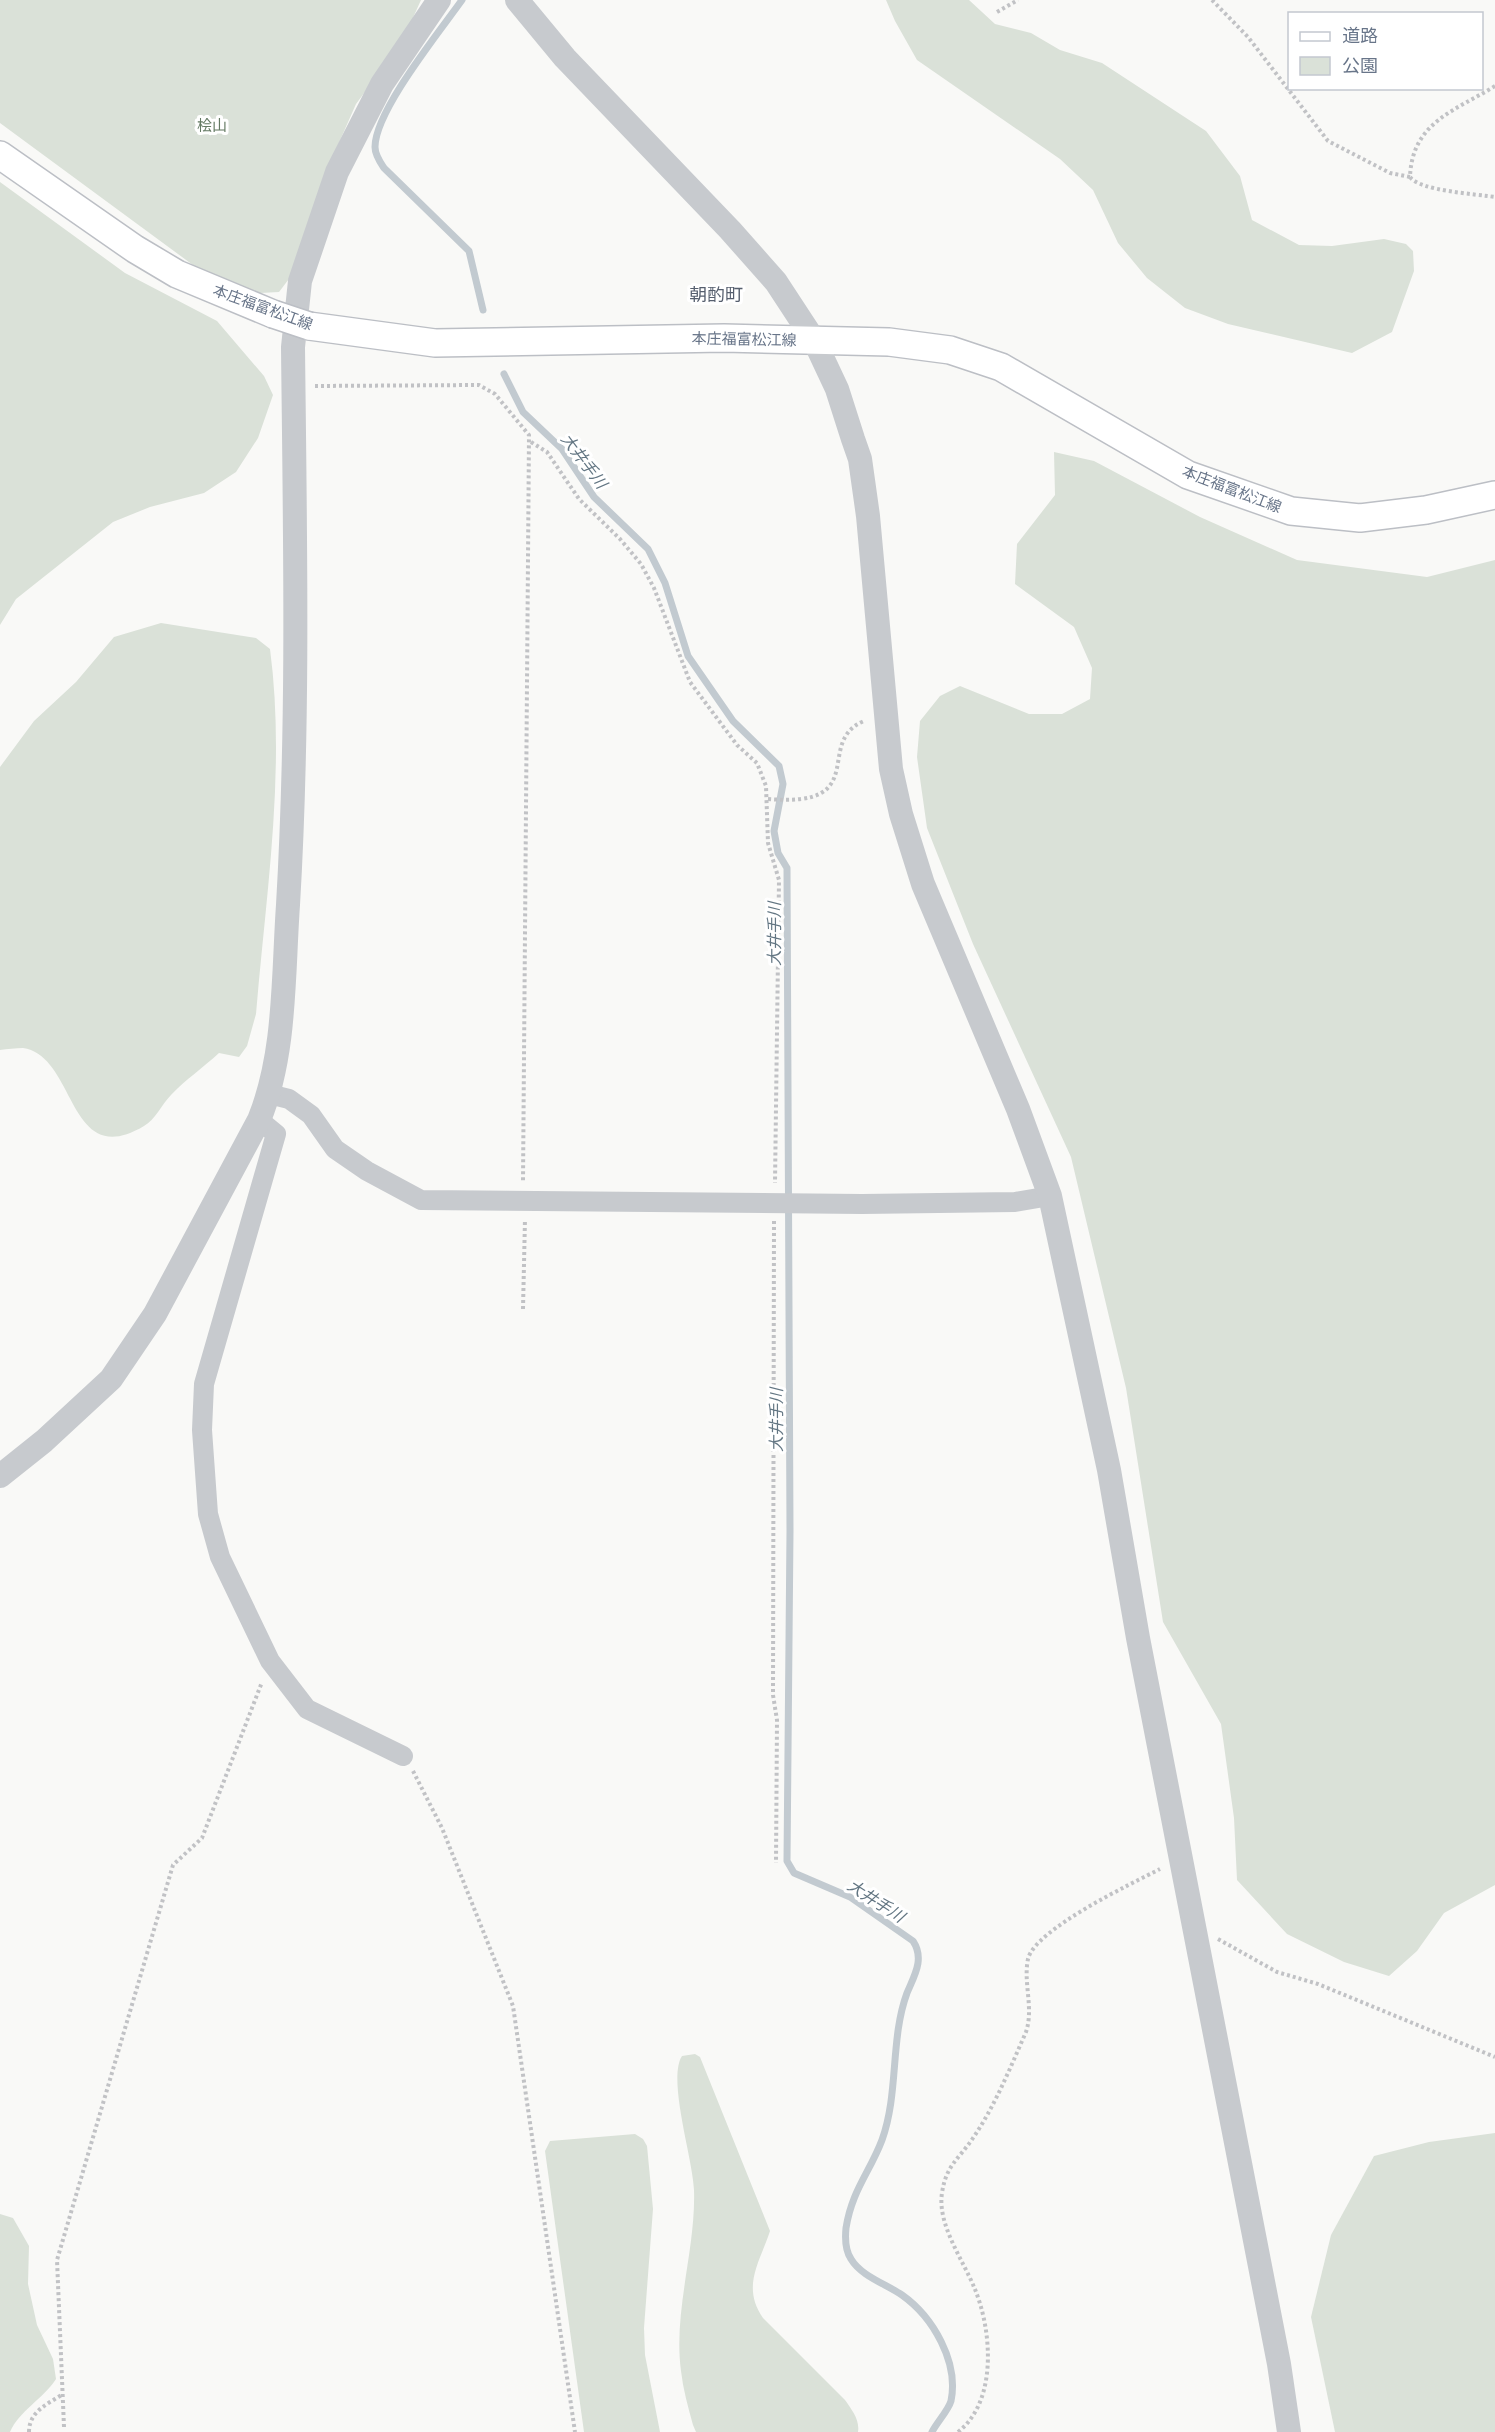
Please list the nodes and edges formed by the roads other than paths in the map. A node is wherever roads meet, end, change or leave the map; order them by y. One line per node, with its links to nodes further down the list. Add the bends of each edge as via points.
1 (439, 0): 6 (street, via 382,84 337,172 300,281 293,347 295,786 280,1028)
2 (517, 0): 4 (street, via 565,58 776,282)
3 (0, 155): 4 (main road, 本庄福富松江線, bridge, via 177,274 309,326 435,343)
4 (814, 340): 5 (main road, 本庄福富松江線, via 889,342 950,350 1001,367 1188,475 1291,512 1360,518 1426,510); 8 (street, via 837,389 860,459 891,769 908,845)
5 (1495, 495)
6 (269, 1094): 7 (street); 8 (street, via 289,1099 311,1115 335,1149 367,1172 421,1200 524,1207 1015,1202)
7 (259, 1120): 9 (street, via 155,1314 111,1379); 10 (street, via 276,1134 204,1384 202,1430 208,1514 220,1557 270,1661 307,1709)
8 (1050, 1196): 11 (street, via 1109,1470)
9 (0, 1476)
10 (404, 1756)
11 (1289, 2432)

